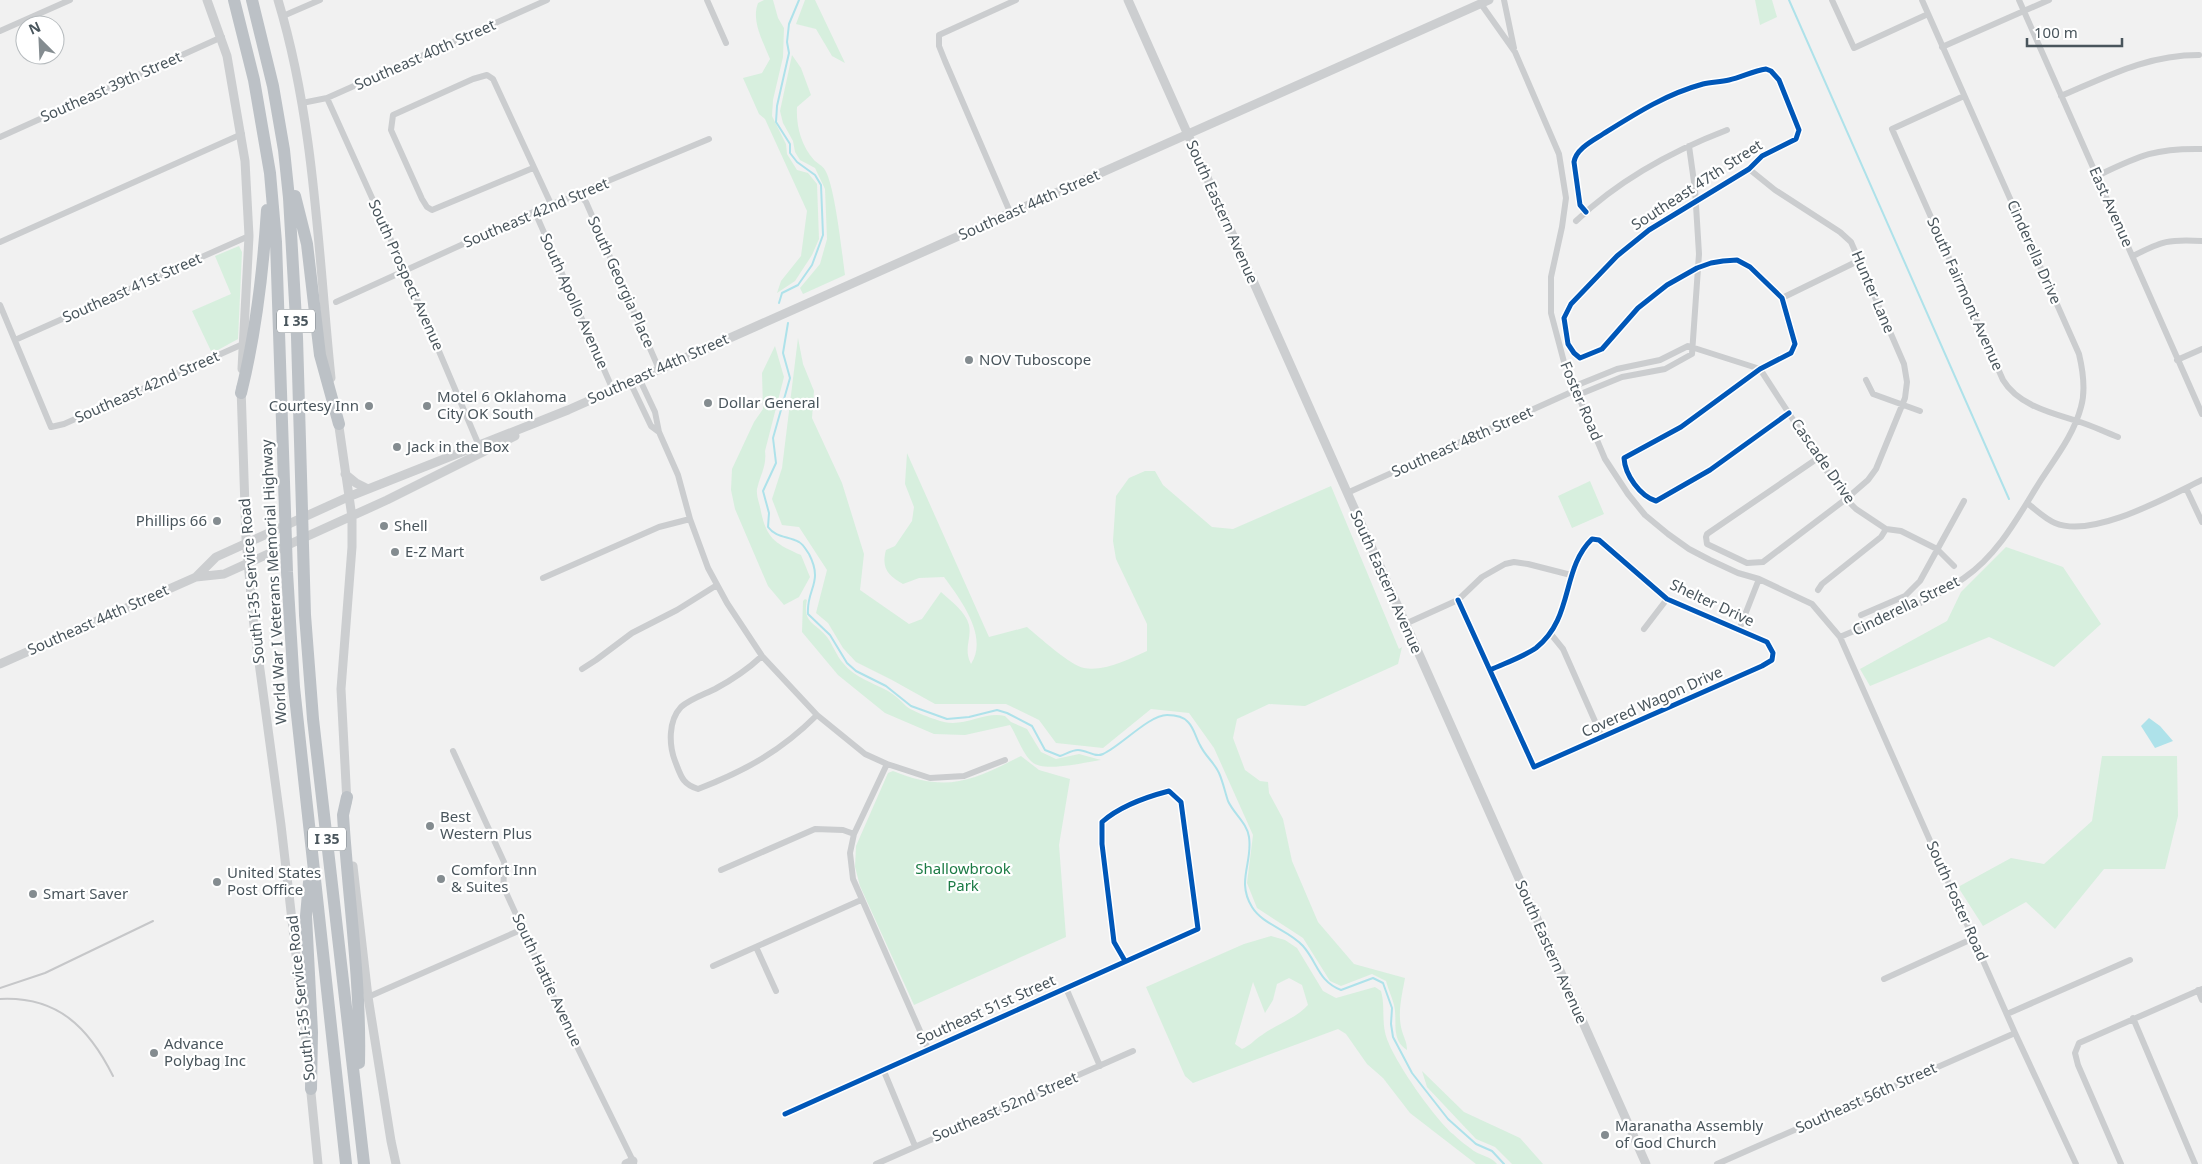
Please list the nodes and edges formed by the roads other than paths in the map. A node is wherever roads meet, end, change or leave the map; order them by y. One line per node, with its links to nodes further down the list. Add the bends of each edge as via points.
1 (70, 0): 20 (street)
2 (207, 0): 21 (main road, South I-35 Service Road)
3 (252, 0): 37 (highway, World War I Veterans Memorial Highway / I 35)
4 (278, 0): 19 (main road)
5 (320, 0): 19 (street)
6 (547, 0): 28 (street, Southeast 40th Street)
7 (707, 0): 22 (street)
8 (1016, 0): 46 (street, via 939,36 945,61)
9 (1128, 0): 33 (main road, South Eastern Avenue)
10 (1504, 0): 24 (street, Foster Road)
11 (1832, 0): 18 (street, via 1854,48)
12 (1922, 0): 18 (street, Cinderella Drive)
13 (2019, 0): 17 (street, East Avenue)
14 (2049, 0): 17 (street)
15 (234, 1): 40 (highway, World War I Veterans Memorial Highway / I 35, via 254,80)
16 (1485, 2): 24 (street, Foster Road); 33 (main road, Southeast 44th Street)
17 (2023, 10): 23 (street); 27 (street, East Avenue)
18 (1928, 14): 23 (street, Cinderella Drive)
19 (283, 16): 29 (main road)
20 (0, 31)
21 (222, 37): 31 (main road, South I-35 Service Road); 32 (street, Southeast 39th Street)
22 (726, 43)
23 (1942, 47): 26 (street, Cinderella Drive)
24 (1515, 52): 70 (street, Foster Road, via 1559,154 1566,198 1551,277 1550,313)
25 (2199, 55): 27 (street, via 2148,60)
26 (1964, 96): 76 (street, Cinderella Drive, via 2079,354 2083,392); 76 (street, South Fairmont Avenue, via 1892,129 2006,384 2026,402)
27 (2061, 96): 41 (street, East Avenue)
28 (327, 98): 29 (street, Southeast 40th Street); 55 (street, South Prospect Avenue)
29 (302, 103): 77 (main road, via 331,378)
30 (1726, 130): 35 (street)
31 (242, 134): 49 (main road, South I-35 Service Road); 51 (street)
32 (0, 136)
33 (1188, 136): 46 (main road, Southeast 44th Street); 86 (main road, South Eastern Avenue)
34 (709, 139): 42 (street, Southeast 42nd Street, via 591,188)
35 (1689, 146): 43 (street); 47 (street, via 1633,176)
36 (2202, 149): 41 (street, via 2151,152)
37 (284, 150): 77 (highway, via 307,244 320,355); 150 (highway, World War I Veterans Memorial Highway / I 35, via 294,265 303,565 313,719)
38 (533, 168): 38 (street, via 495,83 488,75 393,116 391,130 422,199 432,210); 44 (street)
39 (1749, 169): 43 (street, Southeast 47th Street); 47 (street, Southeast 47th Street, via 1762,156 1798,136 1799,130 1779,80 1771,71 1760,70 1673,94 1581,149 1574,162 1580,205); 53 (street, Hunter Lane, via 1775,190 1846,236)
40 (270, 173): 71 (highway, via 262,275); 127 (highway, World War I Veterans Memorial Highway / I 35, via 276,242 294,687)
41 (2097, 176): 52 (street, East Avenue)
42 (581, 197): 44 (street, Southeast 42nd Street, via 573,196); 64 (street, South Georgia Place)
43 (1695, 200): 54 (street); 54 (street, Southeast 47th Street, via 1633,242 1571,304 1564,318 1565,334 1574,353 1580,358 1602,349 1652,296)
44 (551, 204): 45 (street, Southeast 42nd Street)
45 (535, 212): 55 (street, Southeast 42nd Street); 69 (street, South Apollo Avenue)
46 (1010, 212): 64 (main road, Southeast 44th Street)
47 (1586, 212): 48 (street)
48 (1576, 221)
49 (249, 236): 59 (street, Southeast 41st Street); 60 (main road, South I-35 Service Road)
50 (2202, 241): 52 (street, via 2160,243)
51 (0, 242)
52 (2133, 256): 63 (street, East Avenue)
53 (1860, 260): 56 (street); 72 (street, Hunter Lane, via 1904,364 1907,390)
54 (1697, 268): 56 (street, via 1711,262 1737,260 1750,267); 61 (street)
55 (405, 271): 57 (street, Southeast 42nd Street); 80 (street, South Prospect Avenue)
56 (1782, 298): 65 (street, via 1795,344 1791,353)
57 (336, 302)
58 (0, 305): 59 (street)
59 (15, 340): 60 (street, Southeast 42nd Street, via 51,427)
60 (243, 344): 71 (main road, South I-35 Service Road)
61 (1694, 348): 65 (street); 70 (street, Southeast 48th Street, via 1688,346 1660,360 1617,369); 70 (street, Southeast 48th Street, via 1692,354 1665,369)
62 (2202, 348): 63 (street)
63 (2177, 360): 75 (street, East Avenue)
64 (659, 369): 66 (main road, Southeast 44th Street)
65 (1760, 369): 74 (street, Cascade Drive); 74 (street, via 1682,427 1624,458 1624,466 1642,493 1656,501 1710,470)
66 (639, 378): 68 (main road, Southeast 44th Street); 78 (street, via 655,412)
67 (1866, 380): 72 (street, via 1874,394)
68 (630, 382): 69 (main road, Southeast 44th Street); 78 (street, via 651,426)
69 (613, 390): 80 (main road, Southeast 44th Street)
70 (1576, 390): 86 (street, Southeast 48th Street); 103 (street, Foster Road, via 1606,459 1645,516 1689,549 1738,573)
71 (241, 393): 95 (main road, South I-35 Service Road)
72 (1902, 406): 73 (street); 88 (street, Hunter Lane, via 1872,475)
73 (1920, 411)
74 (1789, 413): 81 (street, Cascade Drive)
75 (2202, 414)
76 (2076, 420): 79 (street, South Fairmont Avenue); 90 (street, Cinderella Drive, via 2072,432)
77 (339, 424): 82 (main road)
78 (659, 432): 92 (street, via 678,475)
79 (2118, 437)
80 (481, 449): 85 (main road, Southeast 44th Street); 91 (main road, Southeast 44th Street)
81 (1818, 458): 88 (street, Cascade Drive); 88 (street, Hunter Lane, via 1707,534 1706,540 1711,548 1757,564 1784,548)
82 (345, 474): 85 (main road); 87 (main road)
83 (2202, 480): 84 (street)
84 (2186, 488): 90 (street, via 2083,528 2054,523); 93 (street)
85 (368, 489): 87 (main road, Southeast 44th Street)
86 (1347, 493): 110 (main road, South Eastern Avenue)
87 (348, 497): 91 (main road); 95 (main road, Southeast 44th Street)
88 (1846, 499): 94 (street, Cascade Drive)
89 (1964, 501): 96 (street)
90 (2027, 503): 114 (street, Cinderella Street, via 2010,531 1965,578 1939,594)
91 (352, 517): 97 (main road, Southeast 44th Street); 125 (main road, via 341,689)
92 (690, 519): 102 (street, via 659,526); 104 (street)
93 (2202, 522)
94 (1886, 529): 96 (street, Cascade Drive, via 1901,531); 106 (street, via 1881,537)
95 (247, 544): 97 (main road, South I-35 Service Road); 101 (main road, Southeast 44th Street, via 216,557)
96 (1937, 549): 98 (street, Cascade Drive); 109 (street, via 1920,582 1905,596)
97 (248, 563): 99 (main road, Southeast 44th Street); 105 (main road, South I-35 Service Road)
98 (1954, 566)
99 (224, 574): 101 (main road, Southeast 44th Street); 105 (main road, via 240,576)
100 (1571, 575): 107 (street, Shelter Drive, via 1587,544 1592,539 1599,540); 108 (street, via 1514,562 1482,577); 113 (street, via 1561,615)
101 (196, 576): 117 (main road, Southeast 44th Street)
102 (543, 578)
103 (1759, 579): 112 (street); 114 (street, Foster Road, via 1812,604)
104 (717, 585): 116 (street); 118 (street, via 632,633)
105 (250, 586): 149 (main road, South I-35 Service Road)
106 (1818, 590)
107 (1667, 598): 111 (street); 112 (street, Shelter Drive)
108 (1458, 600): 110 (street); 119 (street)
109 (1861, 615)
110 (1405, 624): 159 (main road, South Eastern Avenue)
111 (1644, 629)
112 (1739, 630): 115 (street, Shelter Drive, via 1767,642)
113 (1550, 633): 119 (street, via 1536,648); 121 (street, via 1563,649)
114 (1840, 637): 131 (street, South Foster Road)
115 (1773, 653): 121 (street, Covered Wagon Drive, via 1772,660 1762,666)
116 (762, 656): 120 (street); 120 (street, via 732,679 682,707 674,719 671,750 687,785 698,789 767,757)
117 (0, 664)
118 (582, 669)
119 (1490, 670): 121 (street, Covered Wagon Drive, via 1534,767)
120 (816, 715): 124 (street, via 865,754)
121 (1602, 737)
122 (453, 751): 130 (street, South Hattie Avenue, via 504,862 506,870 502,881)
123 (1006, 760): 124 (street, via 978,772 948,778 930,778)
124 (887, 764): 126 (street)
125 (347, 797): 140 (main road); 150 (highway, via 343,824 360,1028)
126 (854, 834): 128 (street, via 814,829); 129 (street, via 851,866)
127 (312, 855): 149 (highway, via 306,916 312,1032); 155 (highway, World War I Veterans Memorial Highway / I 35)
128 (722, 870)
129 (861, 900): 132 (street); 145 (street)
130 (523, 929): 140 (street); 153 (street, South Hattie Avenue)
131 (1974, 938): 136 (street); 142 (street, South Foster Road)
132 (756, 947): 135 (street); 139 (street)
133 (2130, 960): 142 (street)
134 (1125, 961): 134 (street, Southeast 51st Street, via 1114,942 1102,822 1125,807 1169,791 1182,802 1198,929); 137 (street, Southeast 51st Street)
135 (713, 966)
136 (1884, 979)
137 (1066, 988): 145 (street, Southeast 51st Street); 147 (street)
138 (2200, 989): 141 (street); 143 (street)
139 (776, 991)
140 (368, 997): 157 (main road)
141 (2202, 1000)
142 (2007, 1014): 144 (street, South Foster Road)
143 (2133, 1018): 162 (street, via 2079,1043 2074,1053); 163 (street)
144 (2015, 1033): 160 (street, Southeast 56th Street); 161 (street, South Foster Road)
145 (928, 1049): 148 (street, Southeast 51st Street)
146 (1133, 1050): 147 (street, Southeast 52nd Street)
147 (1100, 1066): 152 (street, Southeast 52nd Street)
148 (883, 1069): 151 (street, Southeast 51st Street); 152 (street)
149 (311, 1089): 154 (main road, South I-35 Service Road)
150 (358, 1113): 156 (highway, World War I Veterans Memorial Highway / I 35)
151 (785, 1114)
152 (915, 1146): 158 (street, Southeast 52nd Street)
153 (631, 1163)
154 (318, 1164)
155 (346, 1164)
156 (364, 1164)
157 (396, 1164)
158 (876, 1164)
159 (1646, 1164)
160 (1717, 1164)
161 (2076, 1164)
162 (2121, 1164)
163 (2196, 1164)

